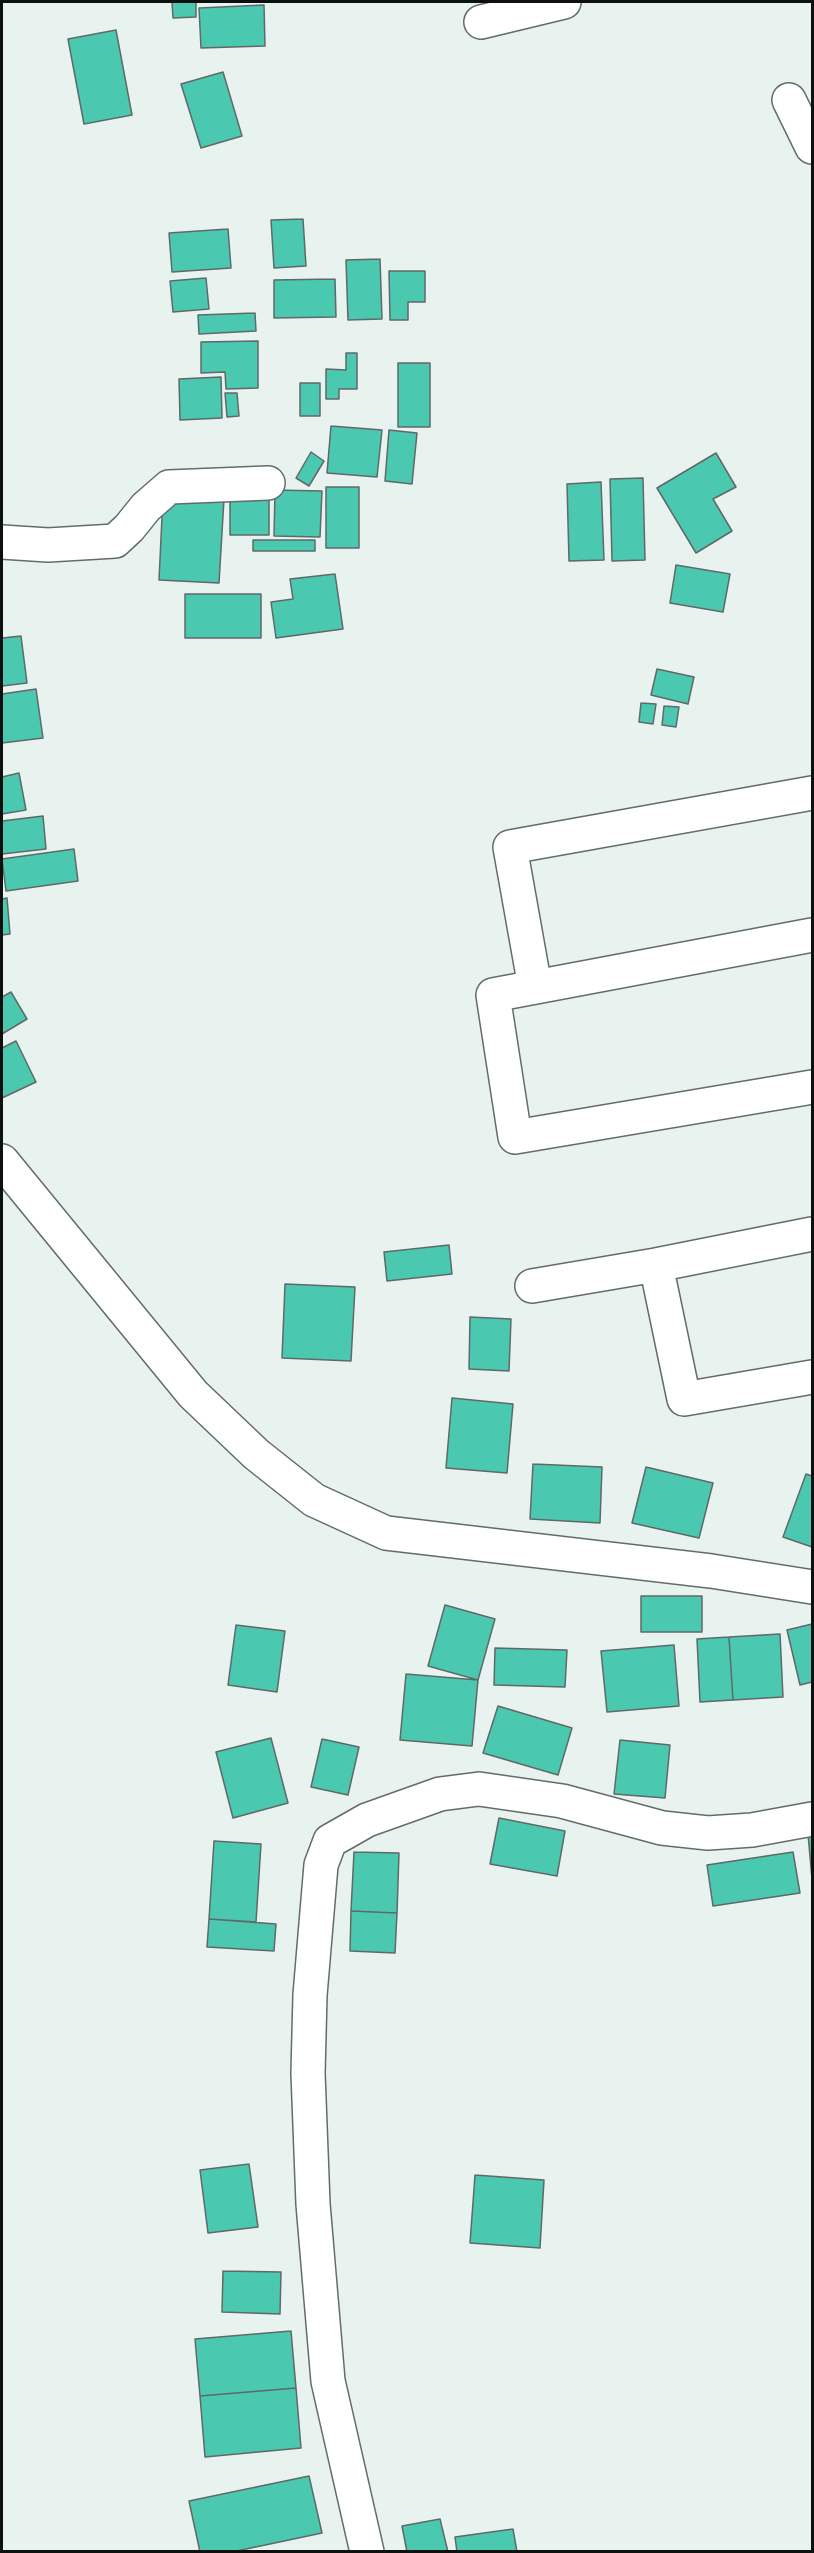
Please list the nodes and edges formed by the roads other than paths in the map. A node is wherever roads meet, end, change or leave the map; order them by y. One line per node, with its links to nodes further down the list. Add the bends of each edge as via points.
1 (564, 2): 2 (street)
2 (481, 22)
3 (791, 100): 4 (street)
4 (813, 147)
5 (268, 483): 6 (street, via 169,487 115,541 48,545)
6 (2, 542)
7 (813, 793): 9 (street, via 510,847)
8 (813, 935): 9 (street)
9 (535, 987): 10 (street, via 493,995 515,1137)
10 (813, 1087)
11 (2, 1161): 16 (street, via 193,1394 256,1454 314,1500 386,1533 711,1571)
12 (813, 1234): 13 (street)
13 (656, 1265): 14 (street); 15 (street, via 684,1399)
14 (532, 1286)
15 (813, 1377)
16 (813, 1587)
17 (813, 1820): 18 (street, via 708,1833 662,1828 562,1801 479,1789 440,1794 367,1820 330,1841 321,1865 310,1995 308,2073 313,2204 328,2381)
18 (367, 2552)

